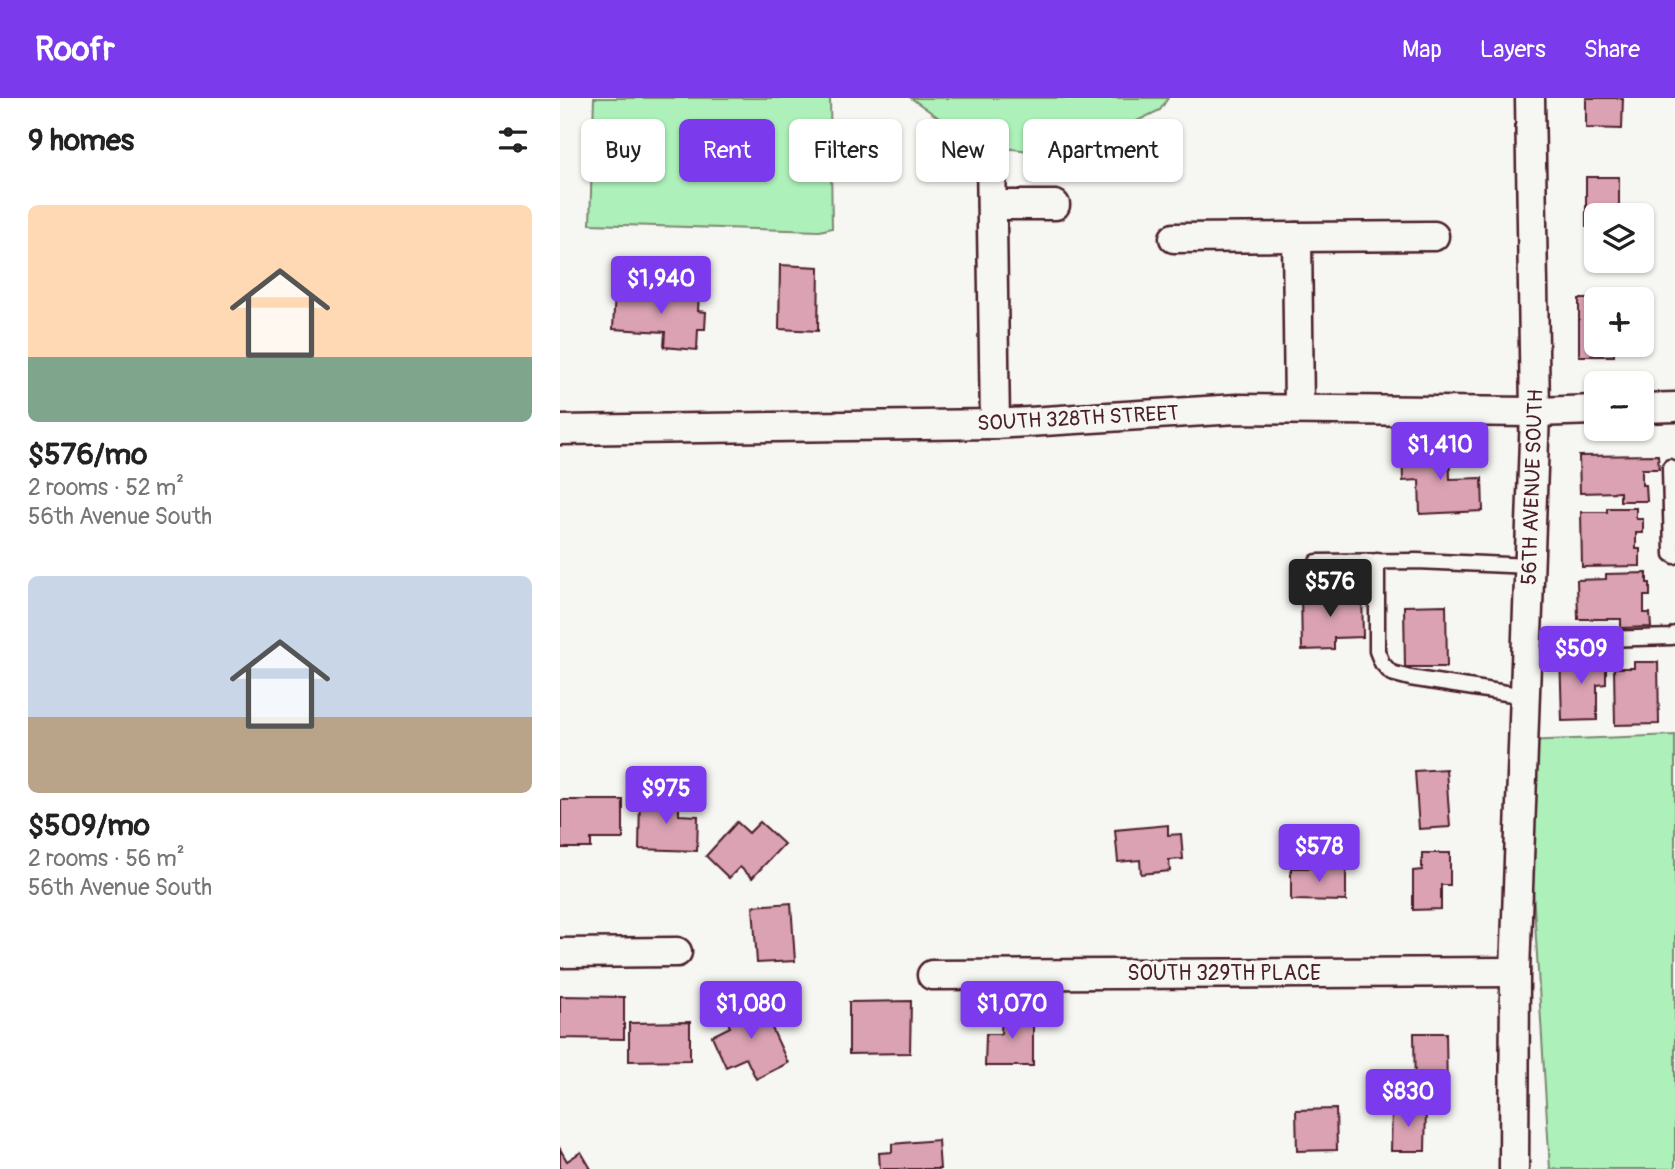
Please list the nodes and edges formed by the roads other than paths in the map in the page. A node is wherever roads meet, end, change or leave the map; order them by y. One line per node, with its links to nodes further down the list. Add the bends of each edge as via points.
1 (1530, 98): 12 (street, 56TH AVENUE SOUTH)
2 (992, 182): 3 (street)
3 (992, 205): 4 (street); 13 (street)
4 (1055, 205)
5 (1434, 236): 6 (street)
6 (1297, 237): 7 (street); 10 (street)
7 (1174, 238)
8 (1675, 407): 9 (street)
9 (1654, 408)
10 (1299, 409): 12 (street, SOUTH 328TH STREET); 13 (street, SOUTH 328TH STREET)
11 (1584, 410): 12 (street, SOUTH 328TH STREET)
12 (1535, 412): 19 (street, 56TH AVENUE SOUTH)
13 (995, 424): 14 (street, SOUTH 328TH STREET)
14 (560, 430)
15 (1670, 467): 16 (lane)
16 (1675, 556)
17 (1377, 561): 18 (lane); 19 (lane); 22 (lane, via 1377,651 1391,673)
18 (1317, 562)
19 (1530, 566): 22 (street, 56TH AVENUE SOUTH)
20 (1675, 634): 21 (lane)
21 (1569, 640)
22 (1525, 696): 25 (street, 56TH AVENUE SOUTH)
23 (677, 952): 24 (street)
24 (560, 953)
25 (1515, 972): 26 (street, SOUTH 329TH PLACE); 27 (street, 56TH AVENUE SOUTH)
26 (932, 975)
27 (1514, 1169)

